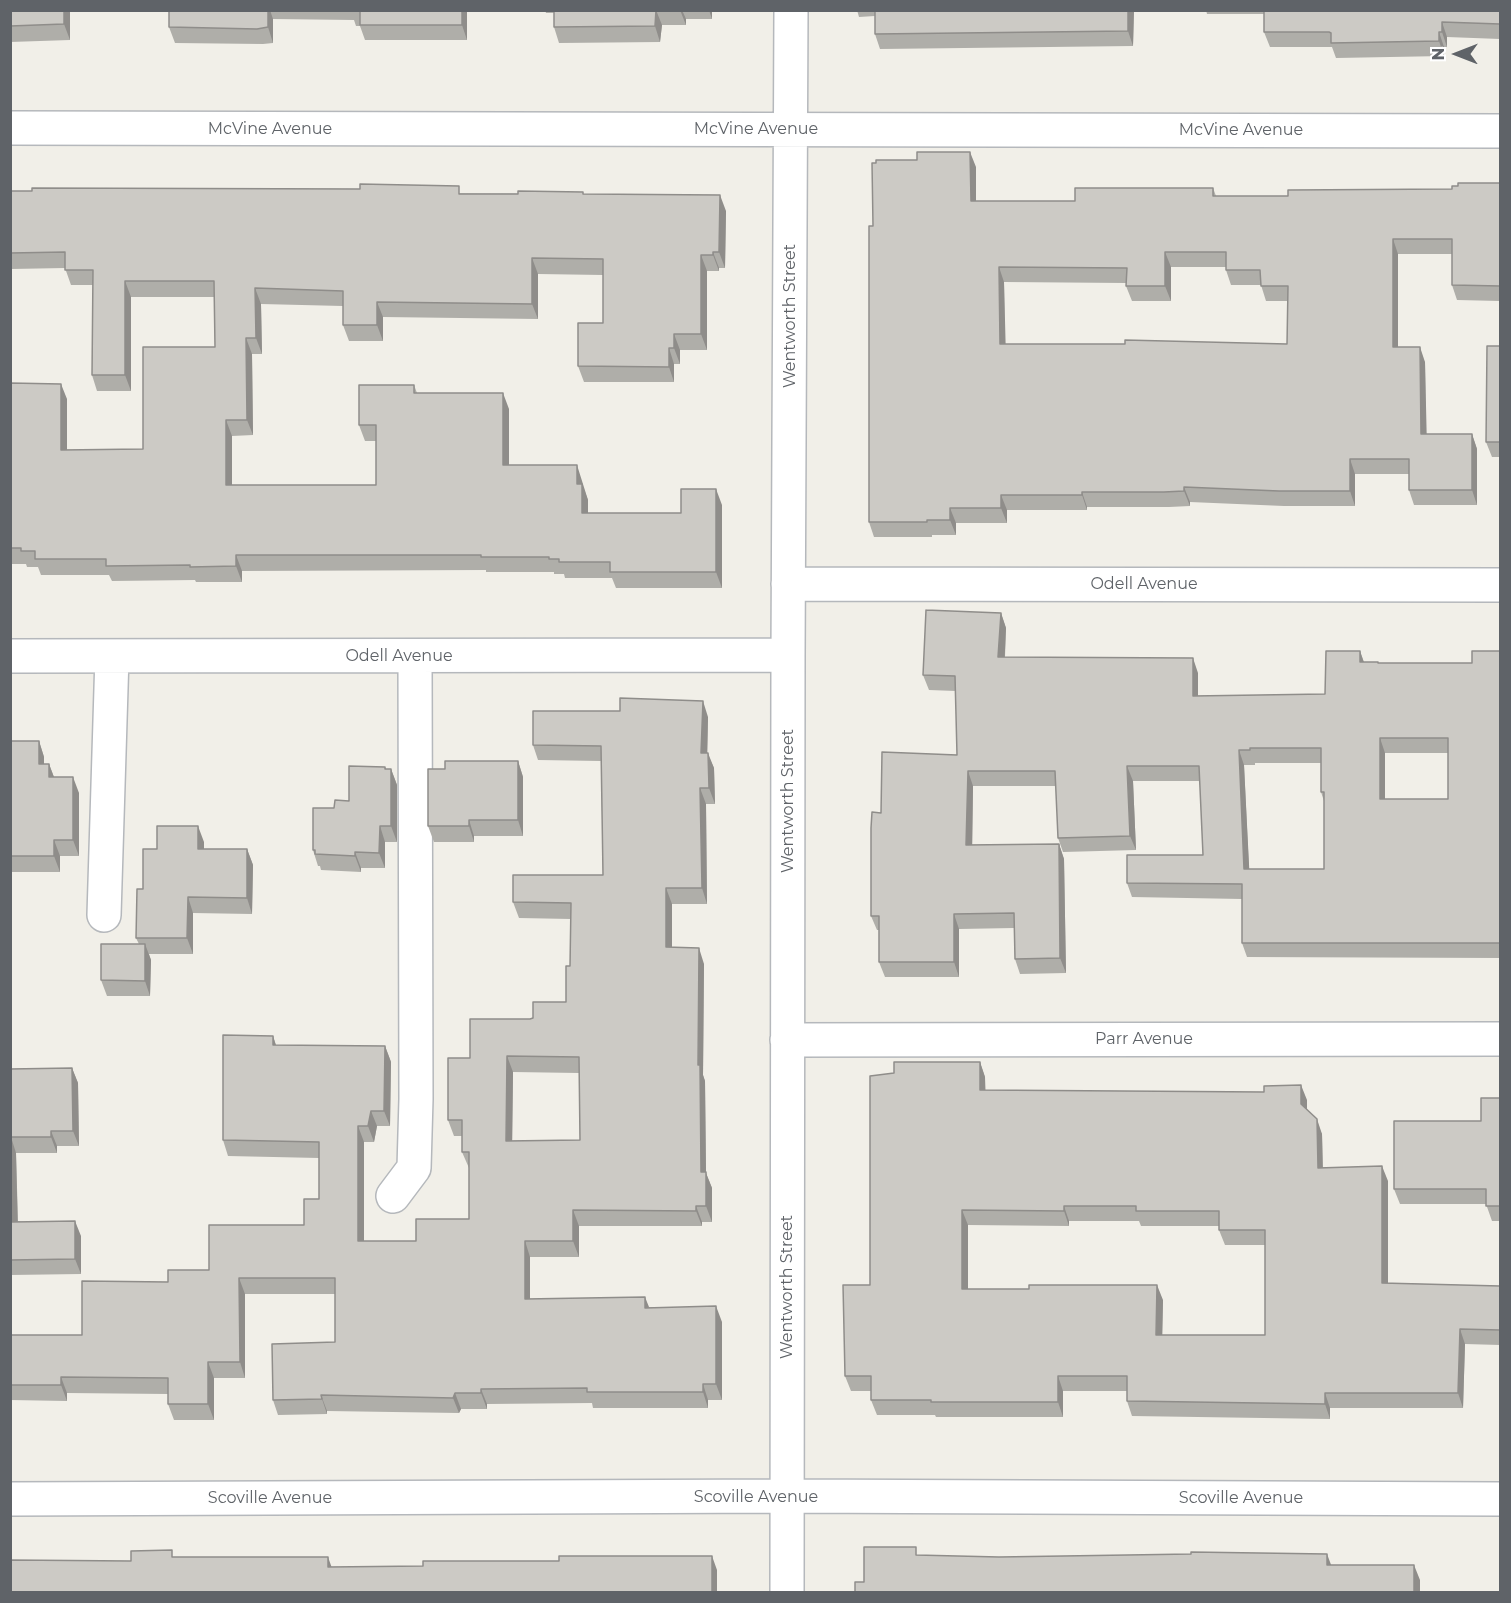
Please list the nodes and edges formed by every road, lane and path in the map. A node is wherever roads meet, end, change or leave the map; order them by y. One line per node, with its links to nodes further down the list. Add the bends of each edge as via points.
1 (791, 10): 3 (street, Wentworth Street)
2 (10, 128): 3 (street, McVine Avenue)
3 (790, 129): 4 (street, McVine Avenue); 5 (street, Wentworth Street)
4 (1500, 131)
5 (788, 584): 6 (street, Odell Avenue); 7 (street, Wentworth Street)
6 (1500, 585)
7 (788, 655): 9 (street, Odell Avenue); 13 (street, Wentworth Street)
8 (112, 656): 9 (street, Odell Avenue); 10 (street, Odell Avenue); 11 (street)
9 (415, 656): 14 (street, via 414,1168)
10 (10, 657)
11 (104, 915)
12 (1500, 1039): 13 (street, Parr Avenue)
13 (787, 1041): 15 (street, Wentworth Street)
14 (393, 1196)
15 (788, 1496): 16 (street, Scoville Avenue); 17 (street, Scoville Avenue); 18 (street, Wentworth Street)
16 (10, 1499)
17 (1500, 1499)
18 (787, 1593)

